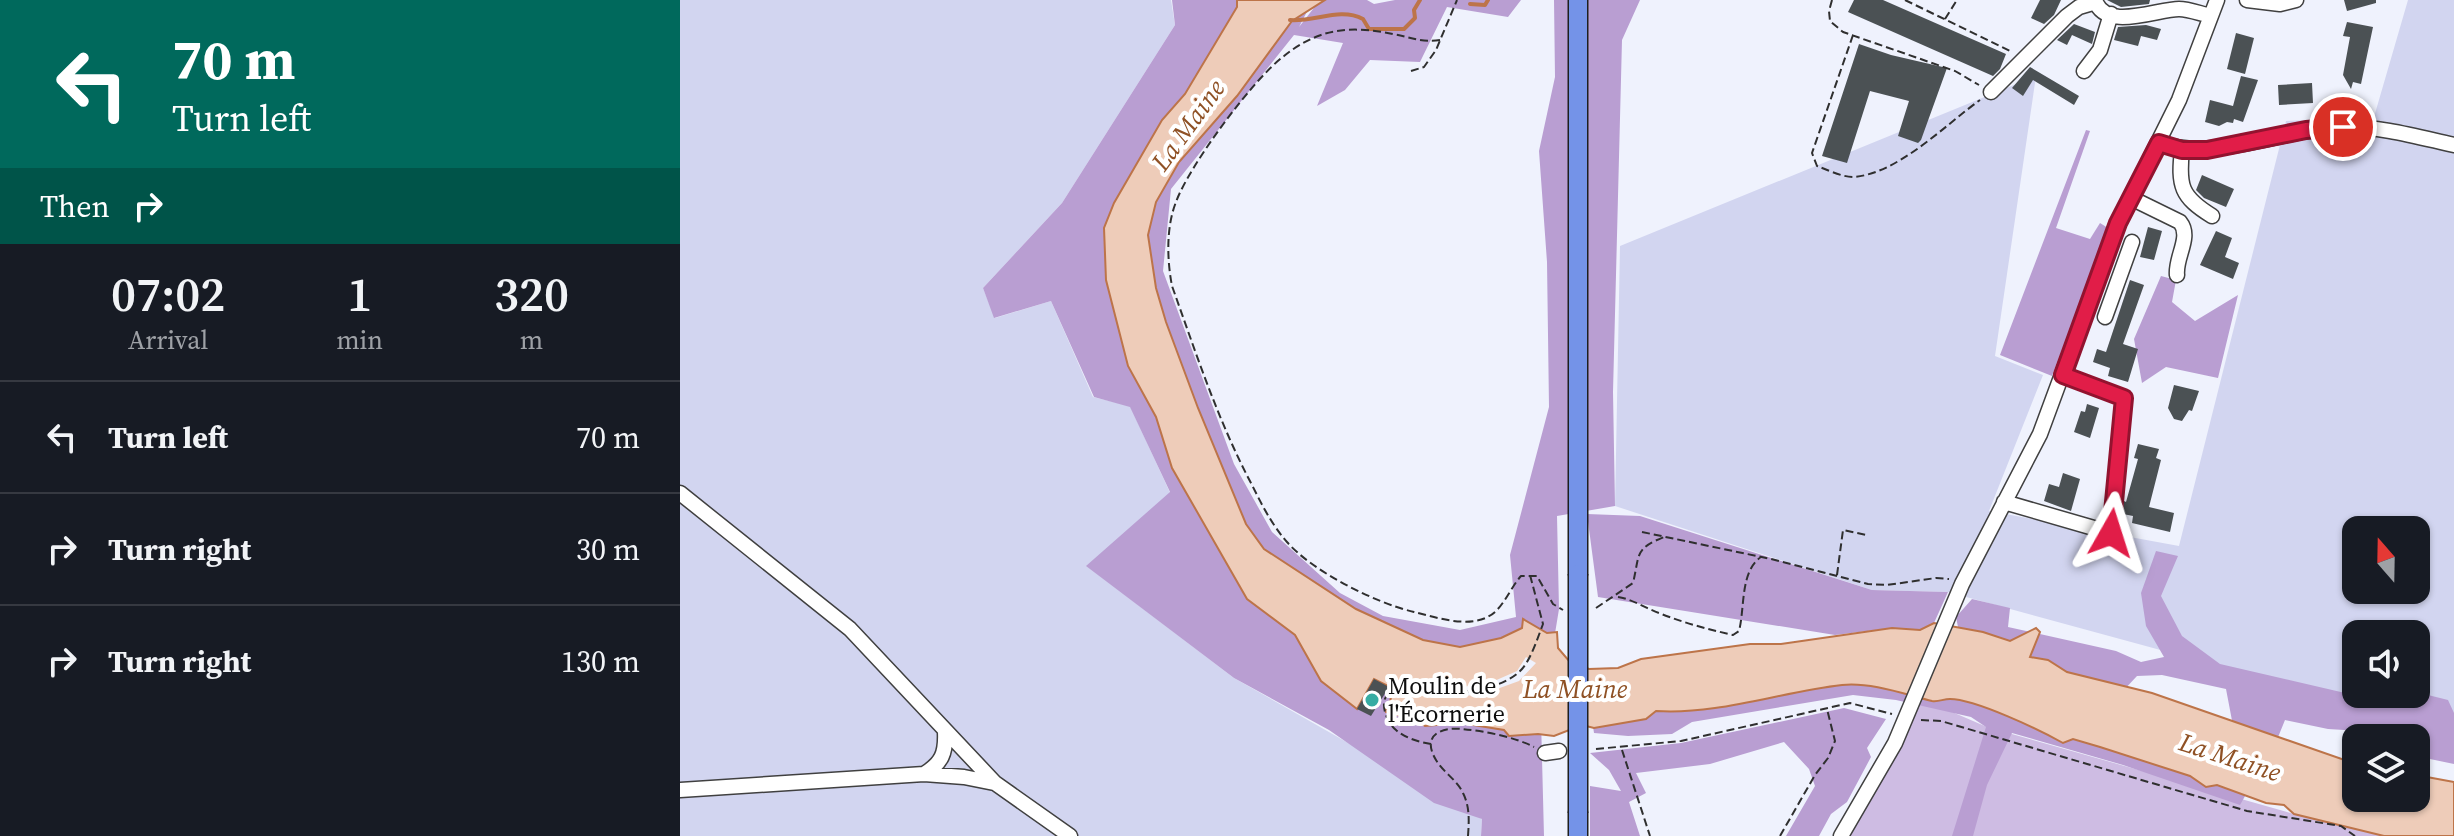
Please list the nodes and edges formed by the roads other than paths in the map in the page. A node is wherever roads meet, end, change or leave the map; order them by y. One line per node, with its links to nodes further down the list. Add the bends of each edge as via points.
1 (1578, 0): 28 (main road, bridge)
2 (2217, 0): 7 (street)
3 (2247, 0): 4 (street)
4 (2296, 0)
5 (2096, 1): 6 (street); 9 (street, via 2067,16)
6 (2111, 14): 7 (street, via 2143,16 2181,9); 8 (street, via 2100,50)
7 (2211, 16): 10 (street)
8 (2084, 71)
9 (1991, 92)
10 (2159, 143): 12 (street); 13 (street)
11 (2454, 145): 12 (street, via 2343,127)
12 (2182, 150): 14 (street, via 2183,191)
13 (2131, 198): 16 (street); 18 (street, via 2184,228)
14 (2212, 216)
15 (2132, 242): 17 (street)
16 (2105, 256): 17 (street); 20 (street)
17 (2125, 263): 19 (street)
18 (2177, 275)
19 (2105, 317)
20 (2063, 375): 22 (street); 22 (street, via 2124,398 2111,533)
21 (680, 493): 23 (street, via 850,629)
22 (2004, 502): 29 (street, via 1945,620 1913,704)
23 (945, 732): 24 (street, via 942,759); 25 (street)
24 (924, 774): 25 (street); 26 (street)
25 (995, 783): 27 (street)
26 (680, 790)
27 (1070, 836)
28 (1578, 836)
29 (1841, 836)

